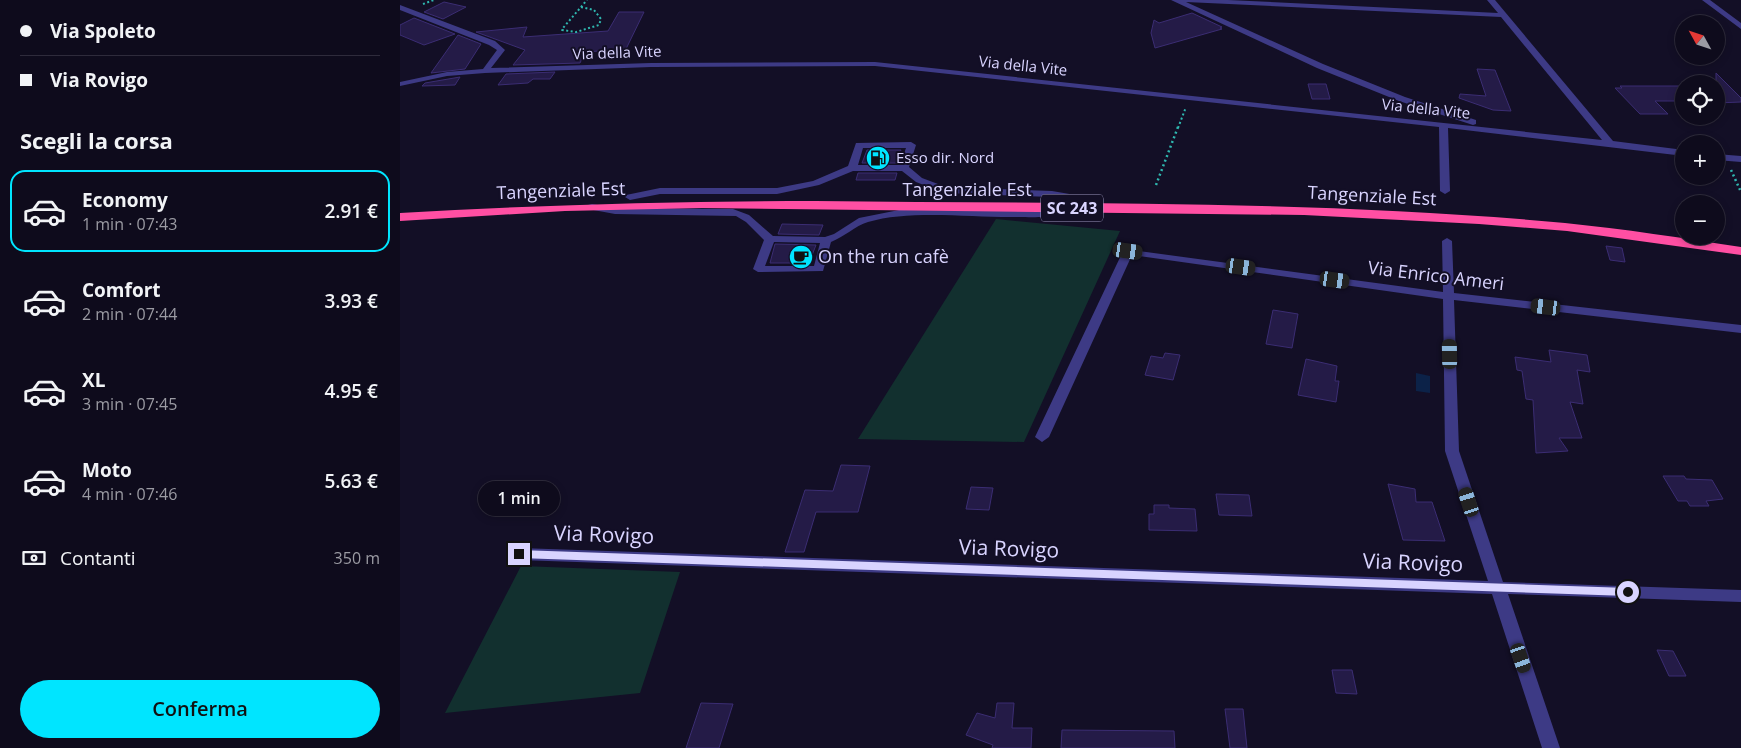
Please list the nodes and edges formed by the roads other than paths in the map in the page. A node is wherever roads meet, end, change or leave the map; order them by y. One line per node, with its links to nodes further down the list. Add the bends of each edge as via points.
1 (1175, 0): 11 (street, via 1402,100 1466,120)
2 (1183, 0): 6 (street)
3 (1491, 0): 6 (street)
4 (1706, 0): 7 (street)
5 (402, 9): 8 (street, via 492,43 501,50)
6 (1503, 15): 12 (street)
7 (1741, 27)
8 (485, 71): 9 (street, Via della Vite); 10 (street, Via della Vite, via 660,64 875,64)
9 (400, 84)
10 (1443, 125): 11 (street, Via della Vite); 18 (street)
11 (1533, 134): 12 (street)
12 (1611, 145): 13 (street)
13 (1675, 152)
14 (1725, 158): 15 (street)
15 (1741, 160)
16 (852, 168): 17 (street); 17 (street, via 860,145 911,145); 19 (street, via 816,183 777,191 660,191)
17 (904, 168): 20 (street, via 933,187 963,192 1052,194)
18 (1445, 191)
19 (630, 197): 20 (highway, Tangenziale Est / SC 243); 22 (highway, Tangenziale Est / SC 243)
20 (1087, 204): 21 (highway, Tangenziale Est / SC 243); 24 (highway, Tangenziale Est / SC 243, via 1376,203 1500,211); 27 (street, via 1039,214 924,211 885,215 863,220); 30 (highway, Tangenziale Est / SC 243, via 1445,216 1540,224)
21 (591, 207): 23 (highway, Tangenziale Est / SC 243); 26 (street, via 615,211 724,211 744,215)
22 (400, 208)
23 (400, 217)
24 (1675, 232)
25 (1725, 239): 29 (highway)
26 (770, 240): 27 (street); 27 (street, via 758,269 819,269)
27 (826, 240)
28 (1447, 241): 31 (street)
29 (1741, 242)
30 (1741, 251)
31 (1448, 296): 32 (street, Via Enrico Ameri); 33 (street, Via Enrico Ameri, via 1128,251); 35 (street, via 1452,451)
32 (1741, 329)
33 (1042, 437)
34 (519, 554): 35 (street, Via Rovigo)
35 (1497, 587): 36 (street, Via Rovigo); 37 (street)
36 (1741, 596)
37 (1551, 748)

